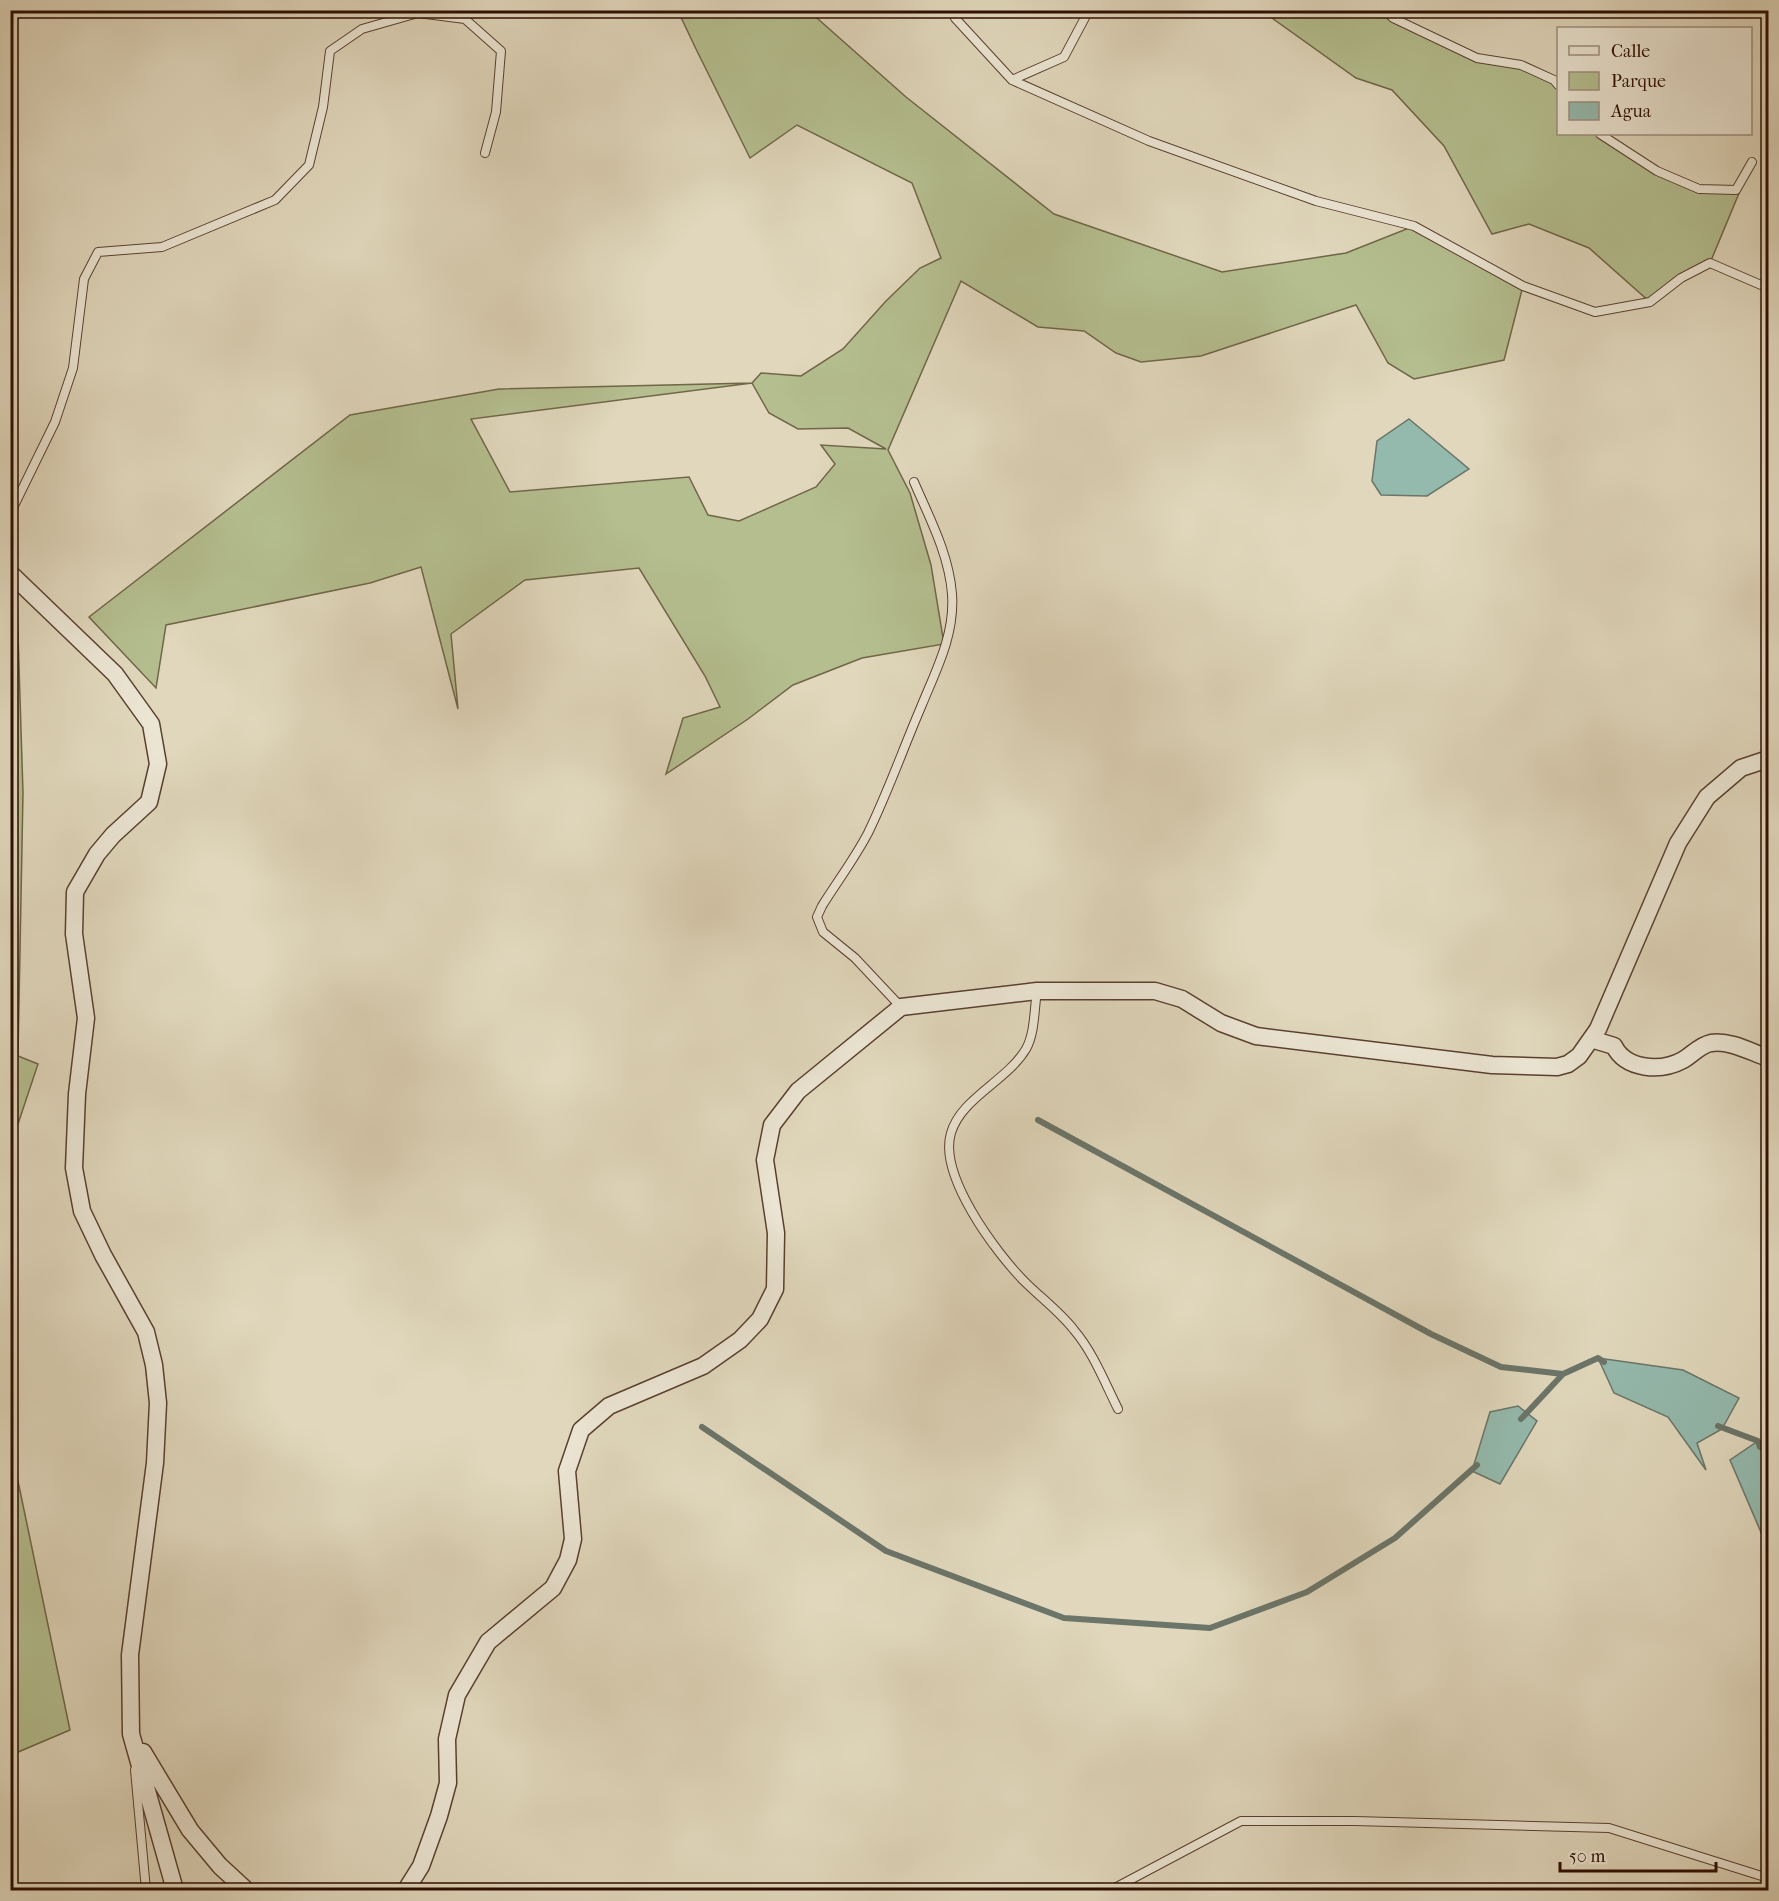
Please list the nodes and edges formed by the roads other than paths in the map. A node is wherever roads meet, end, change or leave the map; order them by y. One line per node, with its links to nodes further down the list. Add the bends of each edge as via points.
1 (952, 10): 4 (lane)
2 (1089, 10): 4 (lane, via 1064,57)
3 (1385, 10): 5 (lane, via 1393,18 1477,58 1521,65)
4 (1012, 80): 9 (lane, via 1149,141 1316,201 1414,226 1523,286 1595,312 1650,302 1681,278 1710,263)
5 (1557, 84)
6 (1602, 135): 8 (lane, via 1657,171 1699,189 1736,190)
7 (485, 153): 11 (lane, via 496,112 501,51 465,19 418,13 362,28 330,51 323,107 309,165 275,200 162,247 98,252 84,279 73,368 56,422)
8 (1752, 162)
9 (1768, 288)
10 (914, 482): 15 (lane, via 944,553 952,594 951,628 899,765 867,834 818,917 823,932 855,958)
11 (10, 513)
12 (10, 573): 19 (street, via 115,674 152,724 158,764 149,802 97,854 75,892 74,934 86,1018 74,1168 82,1211 146,1332 158,1403 151,1494 130,1655)
13 (1768, 759): 16 (street, via 1741,768 1707,797 1678,843)
14 (1036, 991): 15 (street); 16 (street, via 1155,991 1182,999 1221,1023 1256,1036 1492,1065 1557,1067 1579,1056); 18 (lane, via 1026,1050 959,1115 950,1134 949,1153 955,1180 986,1234 1024,1281 1073,1328)
15 (901, 1007): 24 (street, via 798,1091 772,1125 765,1160 776,1233 775,1289 760,1319 740,1340 703,1366 609,1406 581,1430 567,1471 573,1539 568,1560 553,1588 488,1642 457,1695 447,1739 448,1783 440,1816 421,1866)
16 (1591, 1039): 17 (street, via 1607,1042 1628,1062 1641,1066 1670,1065 1708,1043 1721,1042)
17 (1768, 1058)
18 (1118, 1409)
19 (131, 1734): 21 (lane); 22 (street); 23 (street, via 190,1830)
20 (1768, 1878): 25 (lane, via 1609,1828 1241,1821)
21 (146, 1890)
22 (175, 1890)
23 (246, 1890)
24 (406, 1890)
25 (1111, 1890)

